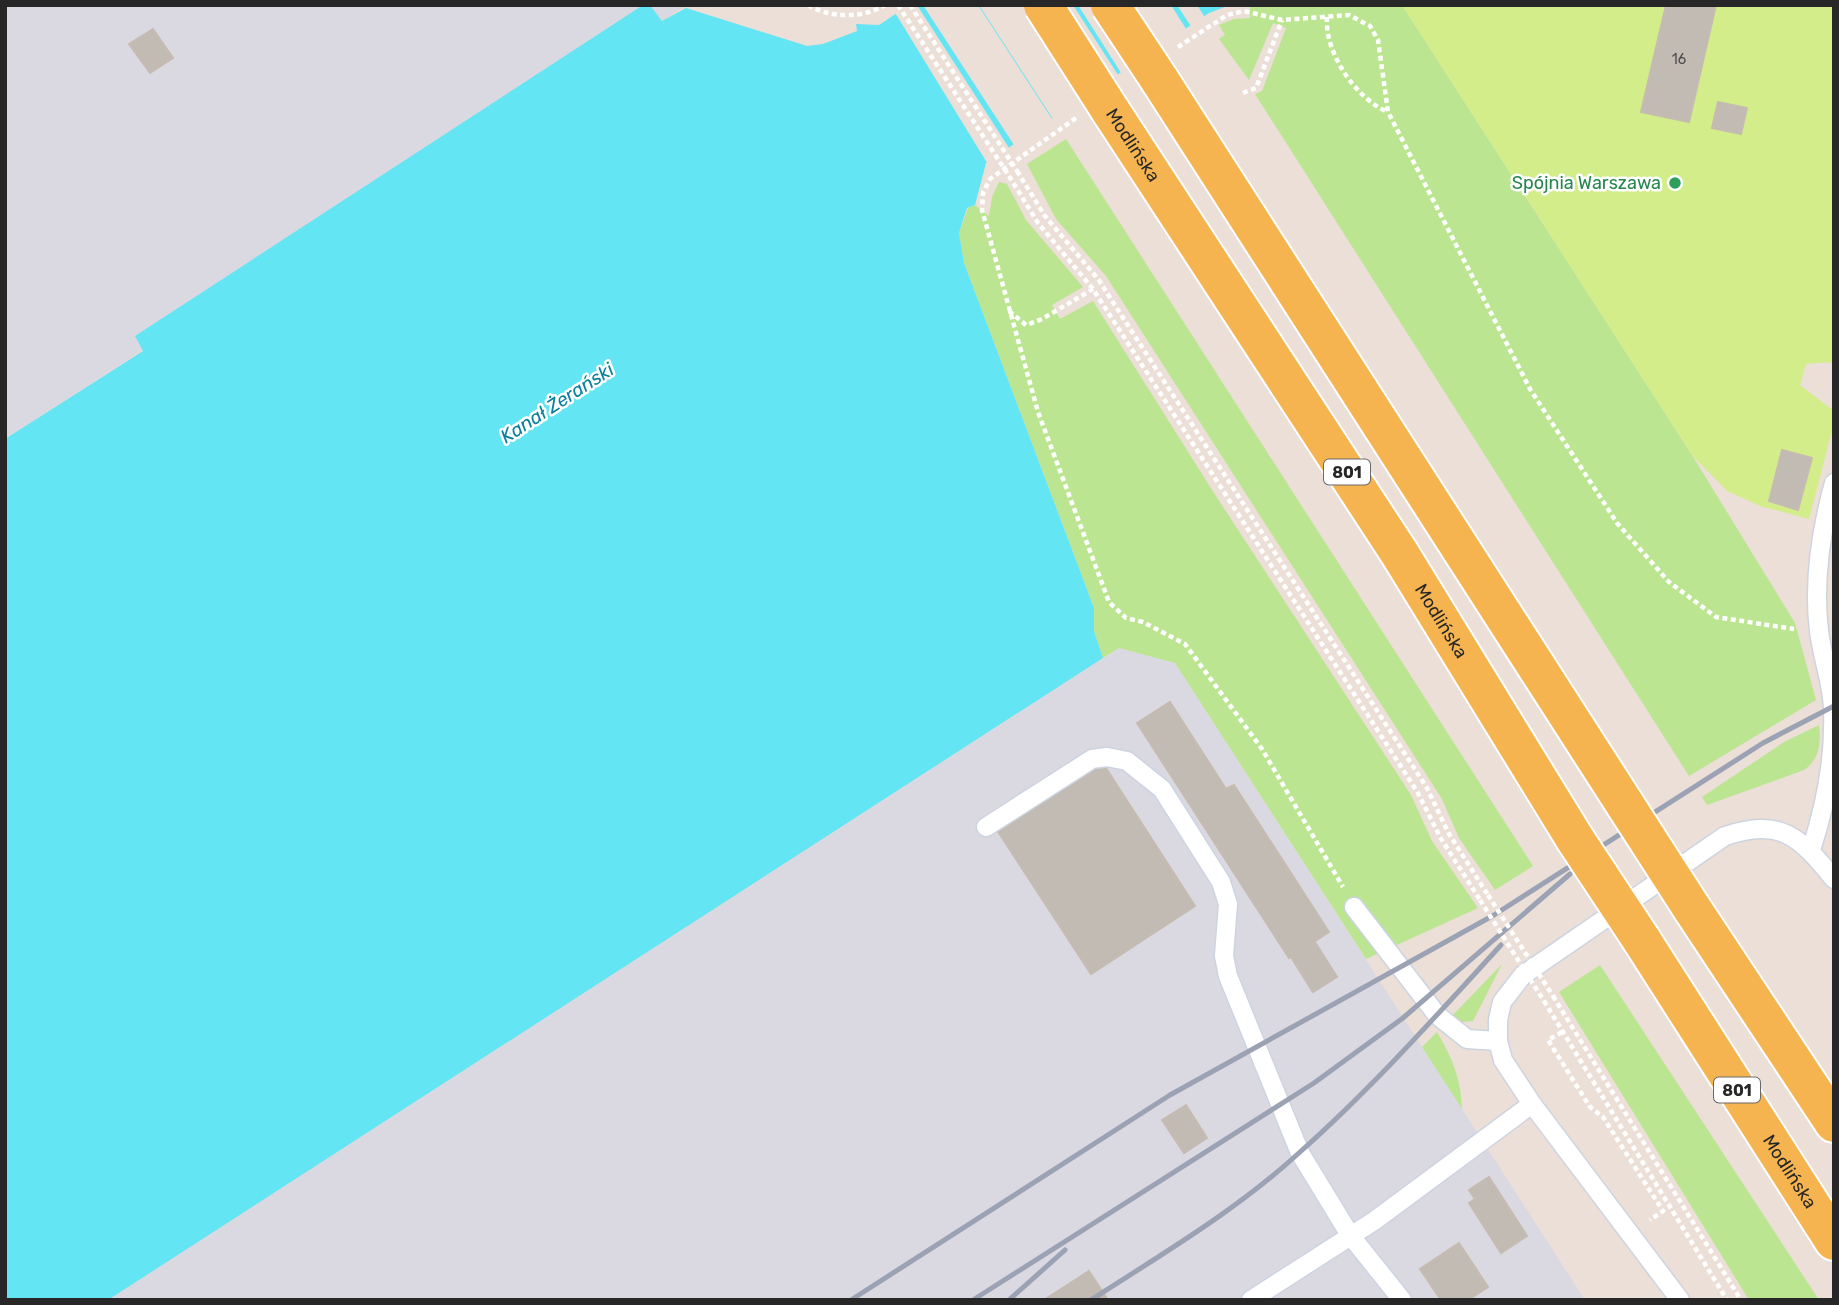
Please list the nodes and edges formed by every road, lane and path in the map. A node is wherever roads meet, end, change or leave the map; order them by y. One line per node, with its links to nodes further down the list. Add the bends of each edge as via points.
1 (808, 5): 2 (path, via 824,15 872,13)
2 (885, 5)
3 (898, 5): 13 (path, bridge, via 1038,223)
4 (910, 5): 32 (path, bridge, via 1045,216 1113,302 1427,788 1450,834)
5 (1043, 5): 27 (main road, Modlińska / 801, bridge, via 1400,554)
6 (1110, 5): 24 (main road, bridge)
7 (1244, 11): 9 (path)
8 (1327, 17): 9 (path); 11 (path, via 1331,47 1364,99); 11 (path, via 1349,15 1370,26 1378,40)
9 (1282, 20): 10 (path, via 1256,88)
10 (1243, 93)
11 (1388, 112): 16 (path, via 1530,389 1617,523 1669,582 1716,617)
12 (982, 210): 14 (path)
13 (1093, 289): 14 (path, via 1026,325); 21 (path, bridge, via 1418,793 1440,837)
14 (1008, 311): 20 (path, via 1038,412 1109,602 1126,618 1185,644 1262,749)
15 (1834, 483): 16 (lane, via 1816,589)
16 (1819, 632): 18 (lane, via 1833,706 1833,738 1824,810)
17 (986, 827): 26 (lane, via 1092,759 1127,761 1162,789 1221,882 1227,904 1224,956 1228,976 1300,1153)
18 (1811, 850): 19 (lane); 22 (lane, via 1772,829 1753,827 1725,836 1523,975 1502,1002)
19 (1834, 879)
20 (1354, 907): 22 (lane, via 1437,1015 1466,1039)
21 (1562, 1031): 25 (path, via 1548,1041 1663,1211 1650,1219); 31 (path)
22 (1497, 1041): 23 (lane, via 1503,1060)
23 (1532, 1104): 26 (lane); 30 (lane)
24 (1834, 1123)
25 (1656, 1229)
26 (1350, 1236): 28 (lane); 29 (lane)
27 (1834, 1241)
28 (1251, 1300)
29 (1402, 1300)
30 (1679, 1300)
31 (1727, 1300)
32 (1741, 1300)

